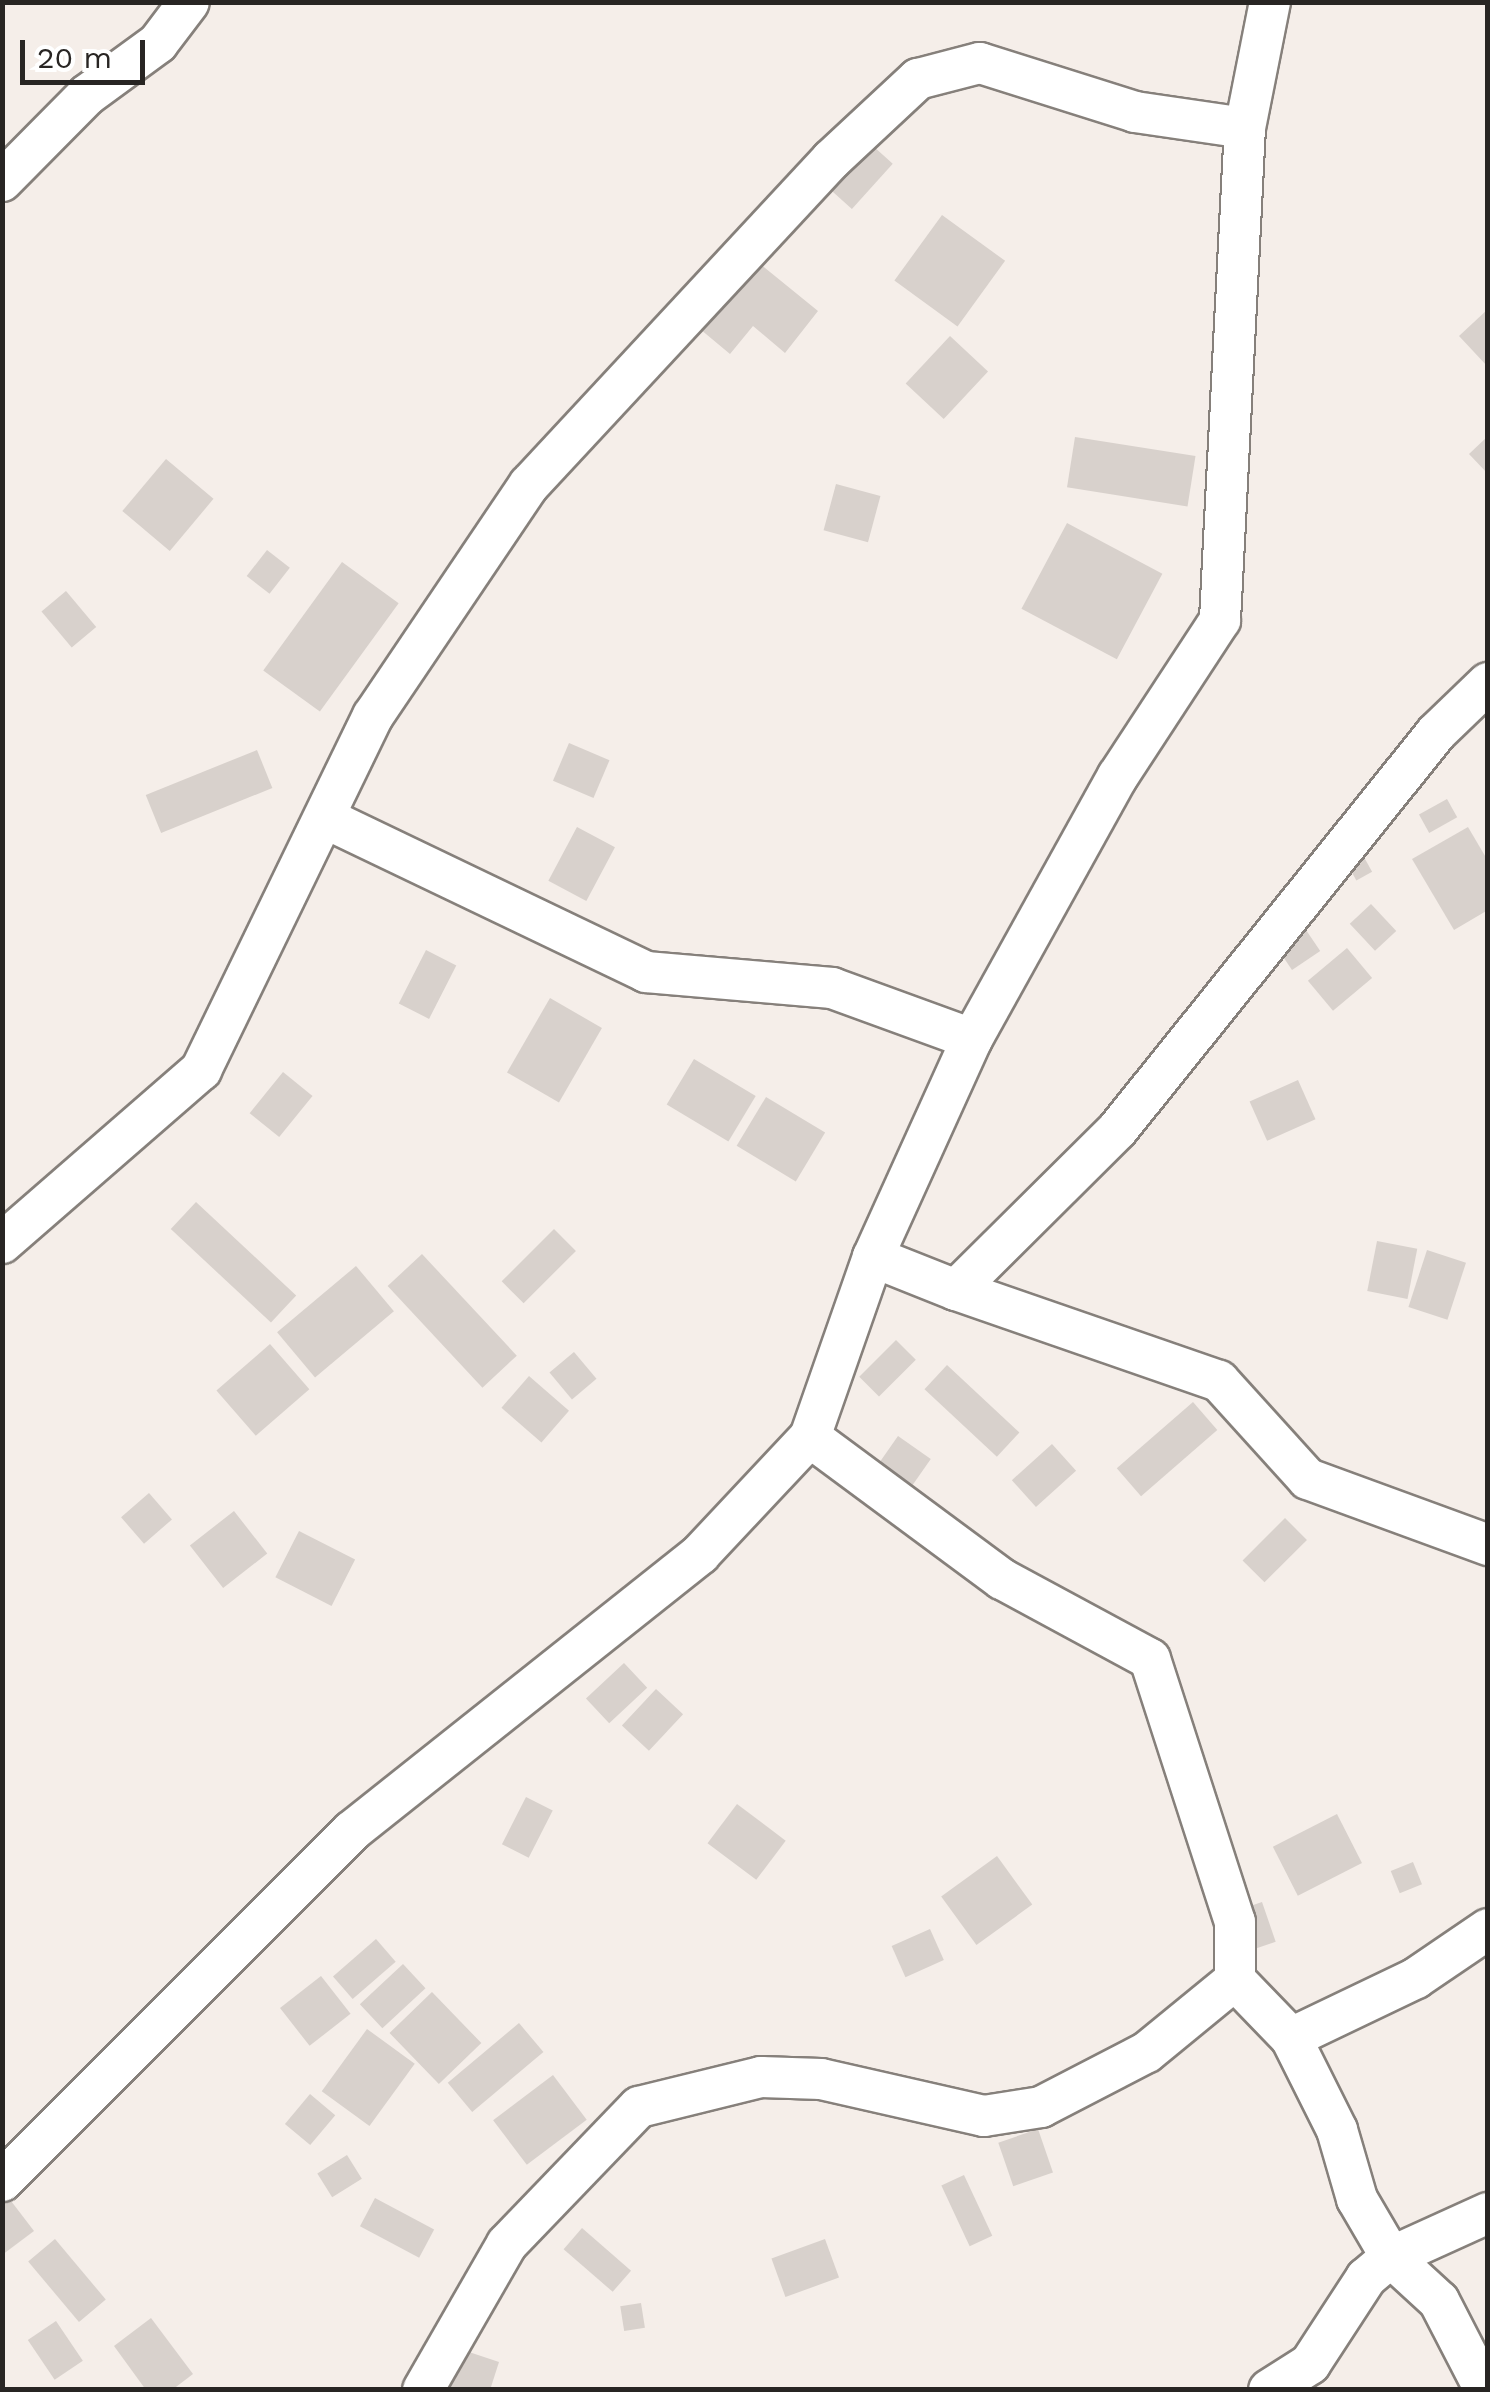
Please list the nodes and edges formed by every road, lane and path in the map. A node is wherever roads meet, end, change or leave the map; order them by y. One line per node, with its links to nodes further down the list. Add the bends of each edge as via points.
1 (189, 2): 4 (street, via 158,43 87,96)
2 (1270, 2): 3 (street)
3 (1246, 128): 6 (street, via 1134,112 980,63 918,80 830,160 529,485 373,716); 7 (street, via 1220,620 1118,776)
4 (2, 182)
5 (1488, 683): 10 (street, via 1436,733 1118,1129)
6 (325, 818): 7 (street, via 646,972 832,988); 8 (street, via 200,1070)
7 (972, 1039): 9 (street)
8 (2, 1244)
9 (873, 1257): 10 (street); 11 (street)
10 (956, 1290): 12 (street, via 1219,1381 1308,1479 1426,1530)
11 (810, 1437): 14 (street, via 1002,1578 1150,1658 1235,1922); 16 (street, via 700,1554 352,1831)
12 (1488, 1545)
13 (1488, 1930): 15 (street, via 1416,1978)
14 (1235, 1980): 15 (street); 19 (street, via 1147,2052 1041,2107 984,2116 820,2079 761,2077 638,2107 508,2244)
15 (1291, 2038): 18 (street)
16 (2, 2182)
17 (1488, 2213): 18 (street)
18 (1391, 2256): 20 (street, via 1366,2278 1310,2364); 21 (street, via 1439,2301)
19 (423, 2390)
20 (1269, 2390)
21 (1485, 2390)

